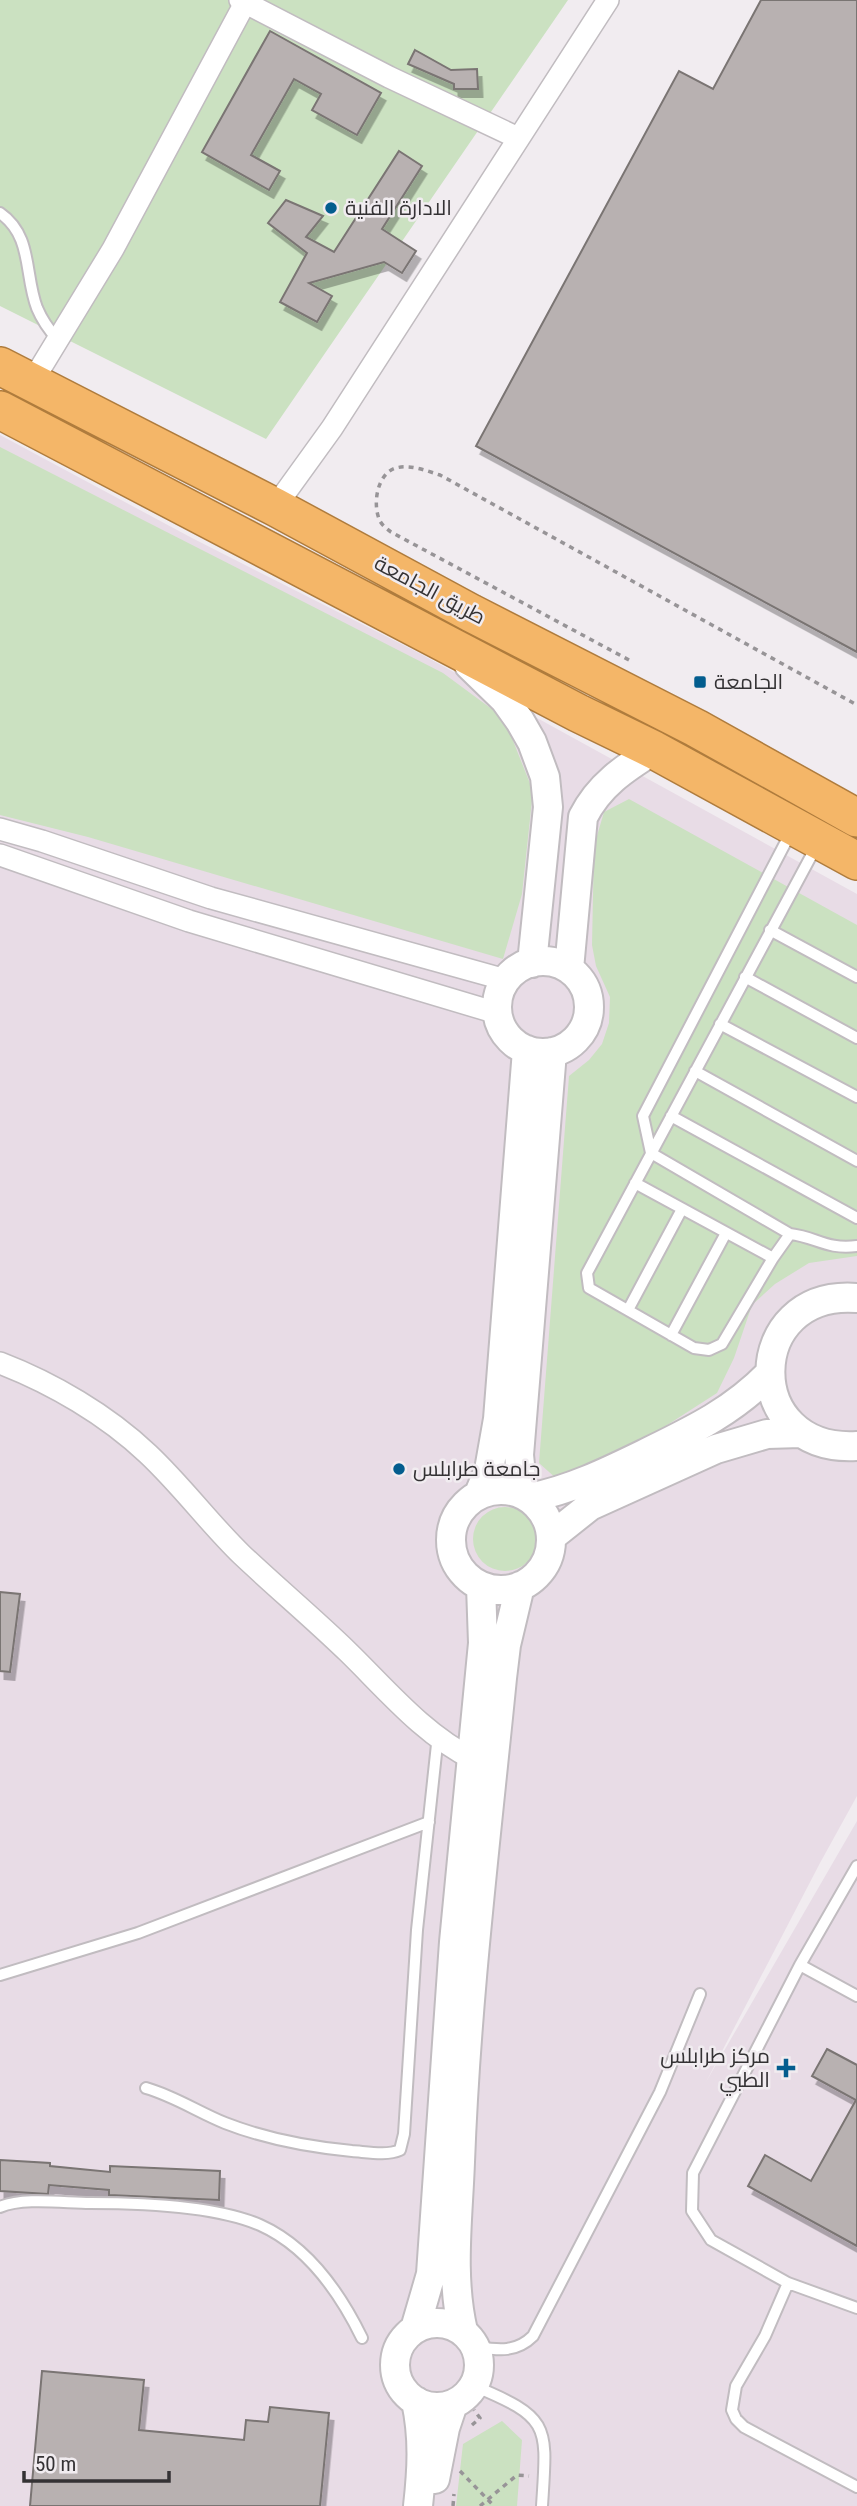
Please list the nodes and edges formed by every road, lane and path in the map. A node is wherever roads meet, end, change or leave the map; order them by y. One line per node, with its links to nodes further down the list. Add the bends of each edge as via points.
1 (608, 0): 3 (street)
2 (242, 1): 3 (street); 5 (street, via 113,248)
3 (518, 138): 9 (street, via 332,428)
4 (0, 212): 5 (lane, via 22,238 36,305)
5 (58, 340): 7 (street)
6 (0, 366): 7 (highway, طريق الجامعة)
7 (32, 382): 9 (highway, طريق الجامعة)
8 (0, 410): 10 (highway, طريق الجامعة)
9 (275, 507): 14 (highway, طريق الجامعة)
10 (447, 644): 13 (highway, طريق الجامعة); 20 (street, via 505,699 532,742 545,777 548,807)
11 (636, 664): 12 (path, via 391,532 380,522 376,506 384,477 396,468 440,475)
12 (857, 705)
13 (654, 750): 16 (highway, طريق الجامعة); 21 (street, via 611,779 593,797 583,817)
14 (857, 818)
15 (0, 830): 24 (street, via 211,898)
16 (807, 833): 18 (highway, طريق الجامعة); 19 (lane); 32 (lane, via 643,1116)
17 (0, 855): 25 (street, via 189,921)
18 (857, 861)
19 (770, 930): 22 (lane); 23 (lane)
20 (531, 963): 21 (street, via 551,962); 24 (street)
21 (569, 969): 28 (street, via 586,990 589,1016 576,1040 565,1048)
22 (744, 977): 26 (lane); 27 (lane)
23 (857, 977)
24 (506, 980): 25 (street)
25 (497, 1013): 28 (street, via 516,1044)
26 (720, 1024): 29 (lane); 30 (lane)
27 (857, 1038)
28 (540, 1051): 48 (street, via 498,1419 489,1470); 49 (street, via 519,1455)
29 (695, 1071): 31 (lane); 33 (lane)
30 (857, 1097)
31 (671, 1116): 32 (lane); 36 (lane)
32 (651, 1153): 34 (lane); 38 (lane)
33 (857, 1161)
34 (635, 1183): 35 (lane); 42 (lane, via 587,1273 589,1288)
35 (682, 1209): 37 (lane); 42 (lane)
36 (857, 1218)
37 (726, 1233): 40 (lane); 43 (lane)
38 (790, 1234): 39 (lane, via 822,1245); 40 (lane)
39 (857, 1246)
40 (773, 1258): 43 (lane, via 722,1344 709,1350 694,1349)
41 (857, 1298): 45 (street, via 822,1300 804,1308 778,1336)
42 (628, 1310): 43 (lane)
43 (671, 1335)
44 (0, 1363): 53 (street, via 84,1404 148,1454 242,1555)
45 (769, 1374): 46 (street, via 778,1407); 49 (street, via 709,1422 577,1485)
46 (801, 1433): 47 (street, via 819,1443); 50 (street, via 767,1434 716,1449 590,1506)
47 (857, 1446)
48 (479, 1494): 49 (street, via 509,1490); 51 (street, via 458,1513 450,1541 459,1568)
49 (526, 1496): 50 (street, via 545,1515)
50 (551, 1537): 52 (street, via 543,1567)
51 (481, 1586): 52 (street, via 500,1590); 54 (street, via 483,1643)
52 (520, 1586): 67 (street, via 502,1678 462,2106 456,2264 457,2296)
53 (438, 1735): 54 (street); 55 (lane)
54 (473, 1759): 65 (street, via 454,1942 431,2274)
55 (429, 1822): 58 (lane, via 138,1933); 61 (lane, via 400,2150 359,2152 277,2140)
56 (857, 1866): 57 (lane)
57 (800, 1965): 60 (lane); 63 (lane, via 693,2173 692,2211 711,2241)
58 (0, 1975)
59 (700, 1994): 67 (lane, via 660,2092 533,2336 516,2348 499,2350)
60 (857, 1996)
61 (146, 2088)
62 (0, 2207): 66 (lane, via 111,2203 247,2220 276,2235 320,2271)
63 (789, 2283): 64 (lane); 72 (lane, via 736,2386 732,2410 744,2427)
64 (857, 2308)
65 (415, 2329): 67 (street, via 434,2323 454,2326); 69 (street, via 397,2351 395,2366 401,2386)
66 (362, 2338)
67 (469, 2339): 68 (street, via 479,2360 479,2374)
68 (463, 2395): 69 (street, via 441,2407); 71 (lane, via 508,2400 531,2415 544,2441); 75 (street, via 445,2428)
69 (416, 2402): 74 (street, via 423,2455)
70 (456, 2467): 73 (path)
71 (544, 2476): 73 (path, via 517,2475); 78 (lane)
72 (857, 2487)
73 (488, 2498): 76 (path); 77 (path)
74 (418, 2506)
75 (432, 2506)
76 (480, 2506)
77 (494, 2506)
78 (542, 2506)

